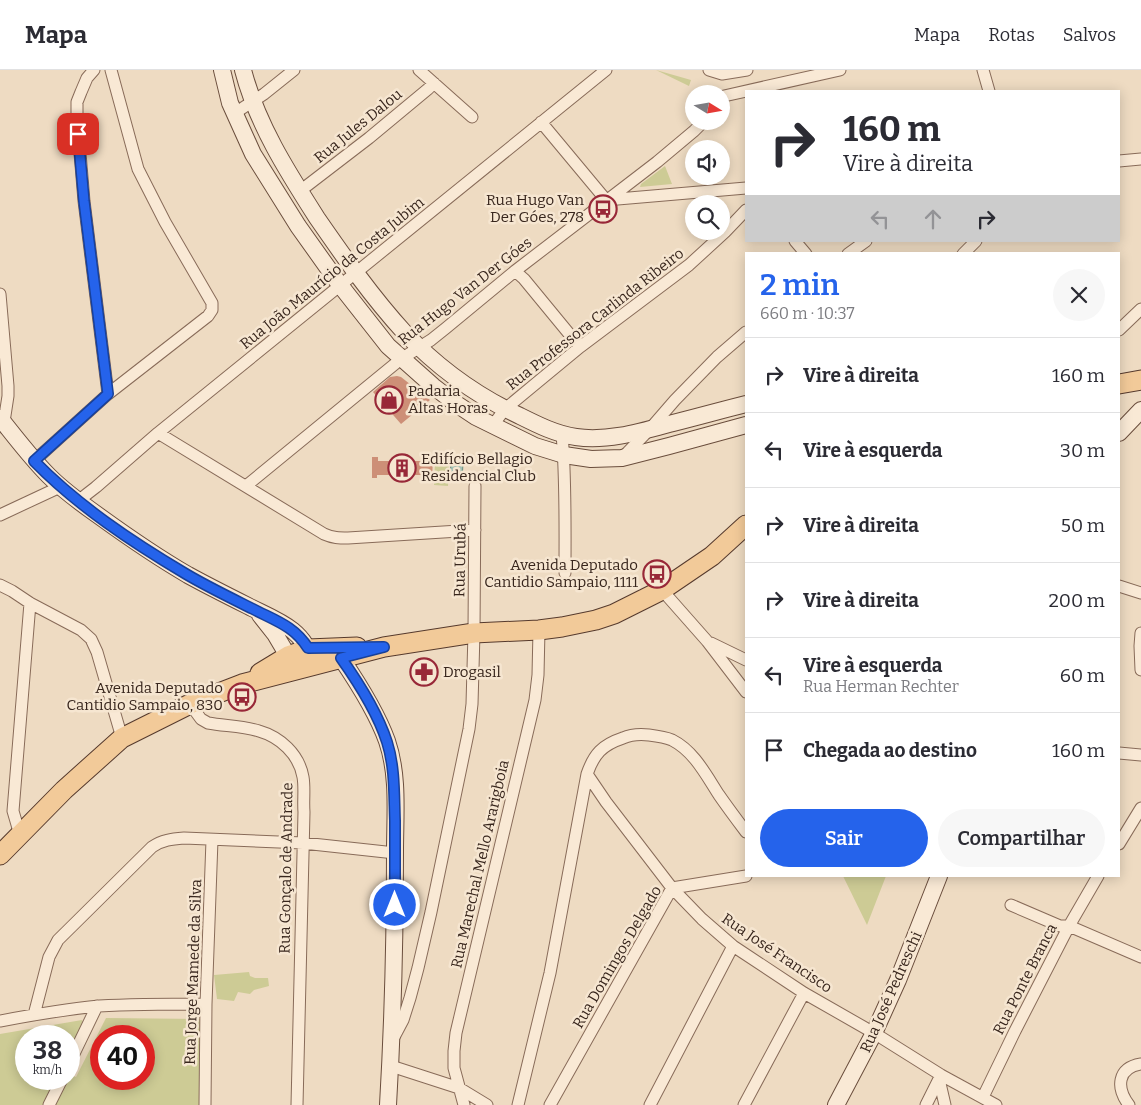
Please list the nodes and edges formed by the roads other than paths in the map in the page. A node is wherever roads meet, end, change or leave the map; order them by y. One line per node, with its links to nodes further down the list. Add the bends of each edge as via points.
1 (94, 70): 48 (street, via 81,92 77,114 84,201)
2 (111, 70): 48 (street, via 138,169 213,306 208,316)
3 (222, 70): 20 (main road)
4 (242, 70): 19 (main road)
5 (294, 70): 19 (street)
6 (419, 70): 13 (street)
7 (606, 70): 22 (street, Rua João Maurício da Costa Jubim)
8 (708, 70): 12 (street)
9 (747, 70): 12 (street)
10 (840, 70): 15 (street)
11 (983, 70): 16 (street)
12 (722, 74): 14 (street)
13 (434, 83): 21 (street); 27 (street, Rua Jules Dalou)
14 (724, 85)
15 (756, 90)
16 (989, 90)
17 (745, 93): 18 (street)
18 (730, 96)
19 (253, 102): 20 (street); 27 (main road, via 274,150)
20 (235, 113): 38 (main road, via 270,182)
21 (472, 117)
22 (541, 122): 28 (street); 37 (street, Rua João Maurício da Costa Jubim)
23 (695, 130): 28 (street, Rua Hugo Van Der Góes)
24 (1141, 159): 25 (street)
25 (1120, 161)
26 (745, 188): 28 (street)
27 (300, 191): 37 (main road)
28 (606, 200): 36 (street, Rua Hugo Van Der Góes)
29 (745, 211): 44 (street, Rua Professora Carlinda Ribeiro, via 689,265)
30 (796, 242): 33 (street)
31 (865, 242): 34 (street)
32 (975, 242): 35 (street)
33 (804, 252)
34 (851, 252)
35 (965, 252)
36 (515, 271): 43 (street, Rua Hugo Van Der Góes); 44 (street)
37 (356, 272): 38 (street, Rua João Maurício da Costa Jubim); 43 (main road)
38 (340, 285): 45 (main road); 57 (street, Rua João Maurício da Costa Jubim)
39 (0, 294): 52 (street, via 8,386)
40 (1141, 309): 41 (street)
41 (1120, 329)
42 (745, 333): 55 (street, via 710,364)
43 (420, 347): 45 (street, Rua Hugo Van Der Góes); 50 (main road, via 469,387)
44 (580, 348): 50 (street, Rua Professora Carlinda Ribeiro)
45 (401, 359): 53 (main road, via 455,403); 62 (street, Rua Hugo Van Der Góes)
46 (1141, 380): 47 (main road)
47 (1120, 384)
48 (108, 394): 61 (street)
49 (745, 404): 55 (main road)
50 (505, 409): 53 (street, Rua Professora Carlinda Ribeiro); 58 (main road)
51 (1141, 410): 56 (main road)
52 (2, 420): 61 (main road)
53 (493, 425): 59 (main road, via 535,446)
54 (745, 425): 60 (main road)
55 (649, 430): 58 (main road, via 590,439); 60 (street)
56 (1120, 432)
57 (158, 433): 62 (street); 65 (street, Rua João Maurício da Costa Jubim)
58 (562, 434): 59 (street)
59 (564, 455): 60 (main road, via 591,459); 69 (street)
60 (622, 458)
61 (34, 461): 64 (main road)
62 (246, 486): 68 (street, via 324,534 338,538)
63 (475, 486): 68 (street, Rua Urubá)
64 (60, 487): 65 (main road); 66 (street)
65 (78, 501): 81 (main road, via 187,574 292,630 301,638)
66 (0, 515)
67 (745, 527): 72 (main road, via 712,556)
68 (475, 530): 76 (street, Rua Urubá)
69 (565, 573)
70 (0, 585): 74 (street)
71 (1120, 586): 73 (street)
72 (662, 590): 75 (main road, via 596,620); 78 (street)
73 (1141, 594)
74 (30, 603): 86 (street, via 81,630 91,639); 92 (street, via 13,811)
75 (539, 630): 76 (main road); 117 (street, Rua Marechal Mello Ararigboia, via 534,700 456,1033 454,1068)
76 (474, 633): 79 (main road); 113 (street, Rua Urubá, via 472,704 463,761 410,998)
77 (1141, 633): 83 (street)
78 (707, 641): 82 (street); 84 (street)
79 (384, 647): 80 (main road); 81 (main road)
80 (341, 658): 81 (main road); 96 (main road, via 372,709 387,742 394,786)
81 (302, 660): 85 (main road, via 283,672)
82 (745, 660)
83 (1141, 670)
84 (745, 691)
85 (190, 704): 86 (main road); 95 (street, Rua Gonçalo de Andrade, via 208,723 259,731 286,746 296,759 303,777)
86 (122, 738): 92 (main road)
87 (1120, 753): 88 (street)
88 (1141, 755)
89 (587, 774): 91 (street, via 598,752 616,740 642,734 670,739 698,762); 101 (street, Rua José Francisco); 126 (street, via 550,973)
90 (1141, 808): 94 (street)
91 (745, 831)
92 (20, 835): 97 (main road)
93 (212, 840): 95 (street); 107 (street, Rua Jorge Mamede da Silva); 109 (street, via 168,839 152,847 58,940 49,956)
94 (1120, 842)
95 (303, 843): 96 (street); 122 (street, Rua Gonçalo de Andrade)
96 (395, 853): 113 (main road)
97 (0, 855)
98 (745, 876): 101 (street, Rua Domingos Delgado)
99 (940, 877): 111 (main road, Rua José Pedreschi)
100 (1097, 877): 103 (street, Rua Ponte Branca)
101 (672, 888): 104 (street, Rua José Francisco); 127 (street, Rua Domingos Delgado)
102 (1010, 905): 103 (street, via 1060,926)
103 (1069, 926): 105 (street); 119 (street, Rua Ponte Branca)
104 (733, 946): 106 (street, Rua José Francisco); 128 (street)
105 (1141, 956)
106 (804, 993): 111 (street, Rua José Francisco); 129 (street)
107 (206, 1004): 108 (street); 121 (street, Rua Jorge Mamede da Silva)
108 (97, 1006): 109 (street); 112 (street)
109 (34, 1015): 110 (street)
110 (0, 1021)
111 (874, 1033): 116 (street, Rua José Francisco); 130 (main road, Rua José Pedreschi)
112 (80, 1041)
113 (392, 1041): 115 (main road)
114 (1140, 1062): 134 (street, via 1123,1073 1120,1081 1121,1091)
115 (391, 1066): 117 (street); 123 (main road)
116 (940, 1077): 119 (street, Rua José Francisco); 131 (street); 132 (street)
117 (459, 1088): 124 (street, Rua Marechal Mello Ararigboia); 125 (street)
118 (56, 1090): 120 (street)
119 (983, 1097): 133 (street, Rua José Francisco)
120 (49, 1105)
121 (205, 1105)
122 (297, 1105)
123 (388, 1105)
124 (464, 1105)
125 (487, 1105)
126 (518, 1105)
127 (550, 1105)
128 (650, 1105)
129 (744, 1105)
130 (836, 1105)
131 (926, 1105)
132 (945, 1105)
133 (996, 1105)
134 (1129, 1105)

